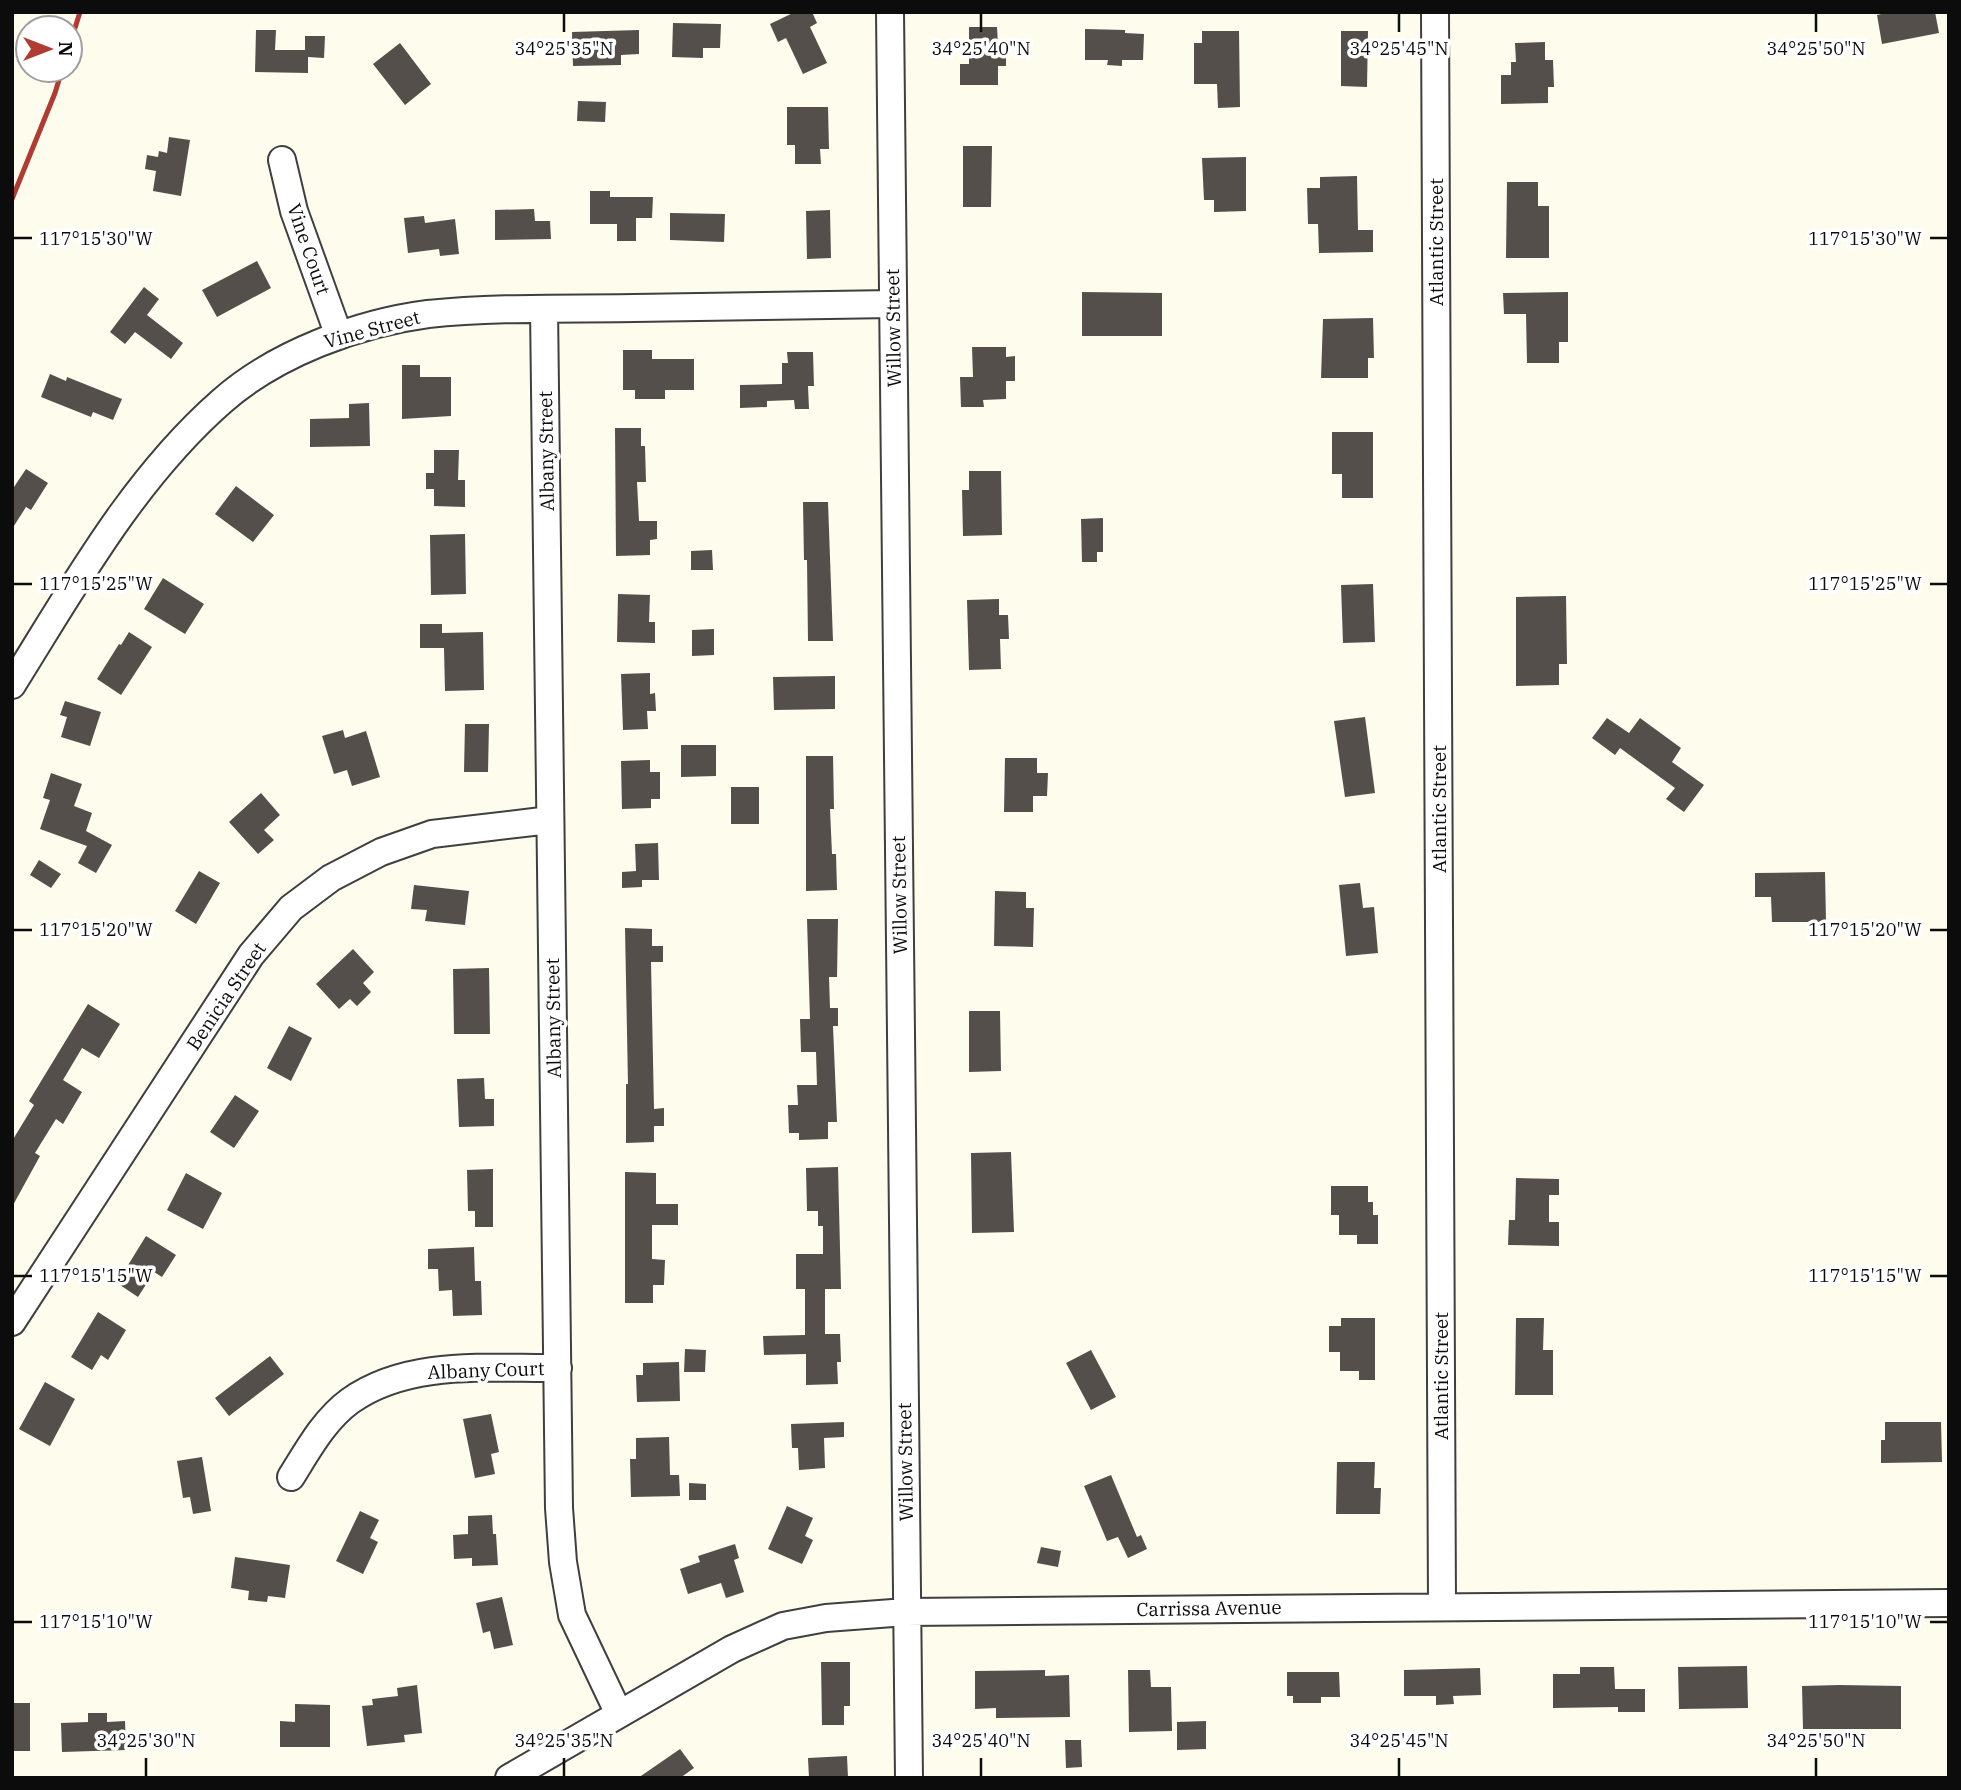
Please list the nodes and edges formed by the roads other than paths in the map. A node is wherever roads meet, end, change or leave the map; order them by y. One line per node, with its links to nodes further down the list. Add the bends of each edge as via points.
1 (890, 12): 4 (street, Willow Street)
2 (1435, 12): 13 (street, Atlantic Street)
3 (282, 160): 6 (street, Vine Court, via 294,211)
4 (893, 304): 5 (street, Vine Street); 14 (street, Willow Street)
5 (544, 309): 6 (street, Vine Street, via 427,314); 8 (street, Albany Street)
6 (339, 336): 7 (street, Vine Street, via 265,369 223,400 176,446 125,510)
7 (12, 685)
8 (550, 820): 9 (street, Benicia Street, via 432,834 381,852 331,878 291,908 251,955); 10 (street, Albany Street)
9 (12, 1322)
10 (558, 1368): 11 (street, Albany Court, via 418,1372 382,1383 349,1402 318,1434); 15 (street, Albany Street, via 562,1562 572,1615)
11 (291, 1477)
12 (1949, 1603): 13 (street, Carrissa Avenue)
13 (1442, 1606): 14 (street, Carrissa Avenue)
14 (906, 1612): 15 (street, Carrissa Avenue, via 783,1626 732,1649); 17 (street, Willow Street)
15 (619, 1714): 16 (street, Carrissa Avenue)
16 (509, 1778)
17 (909, 1778)

